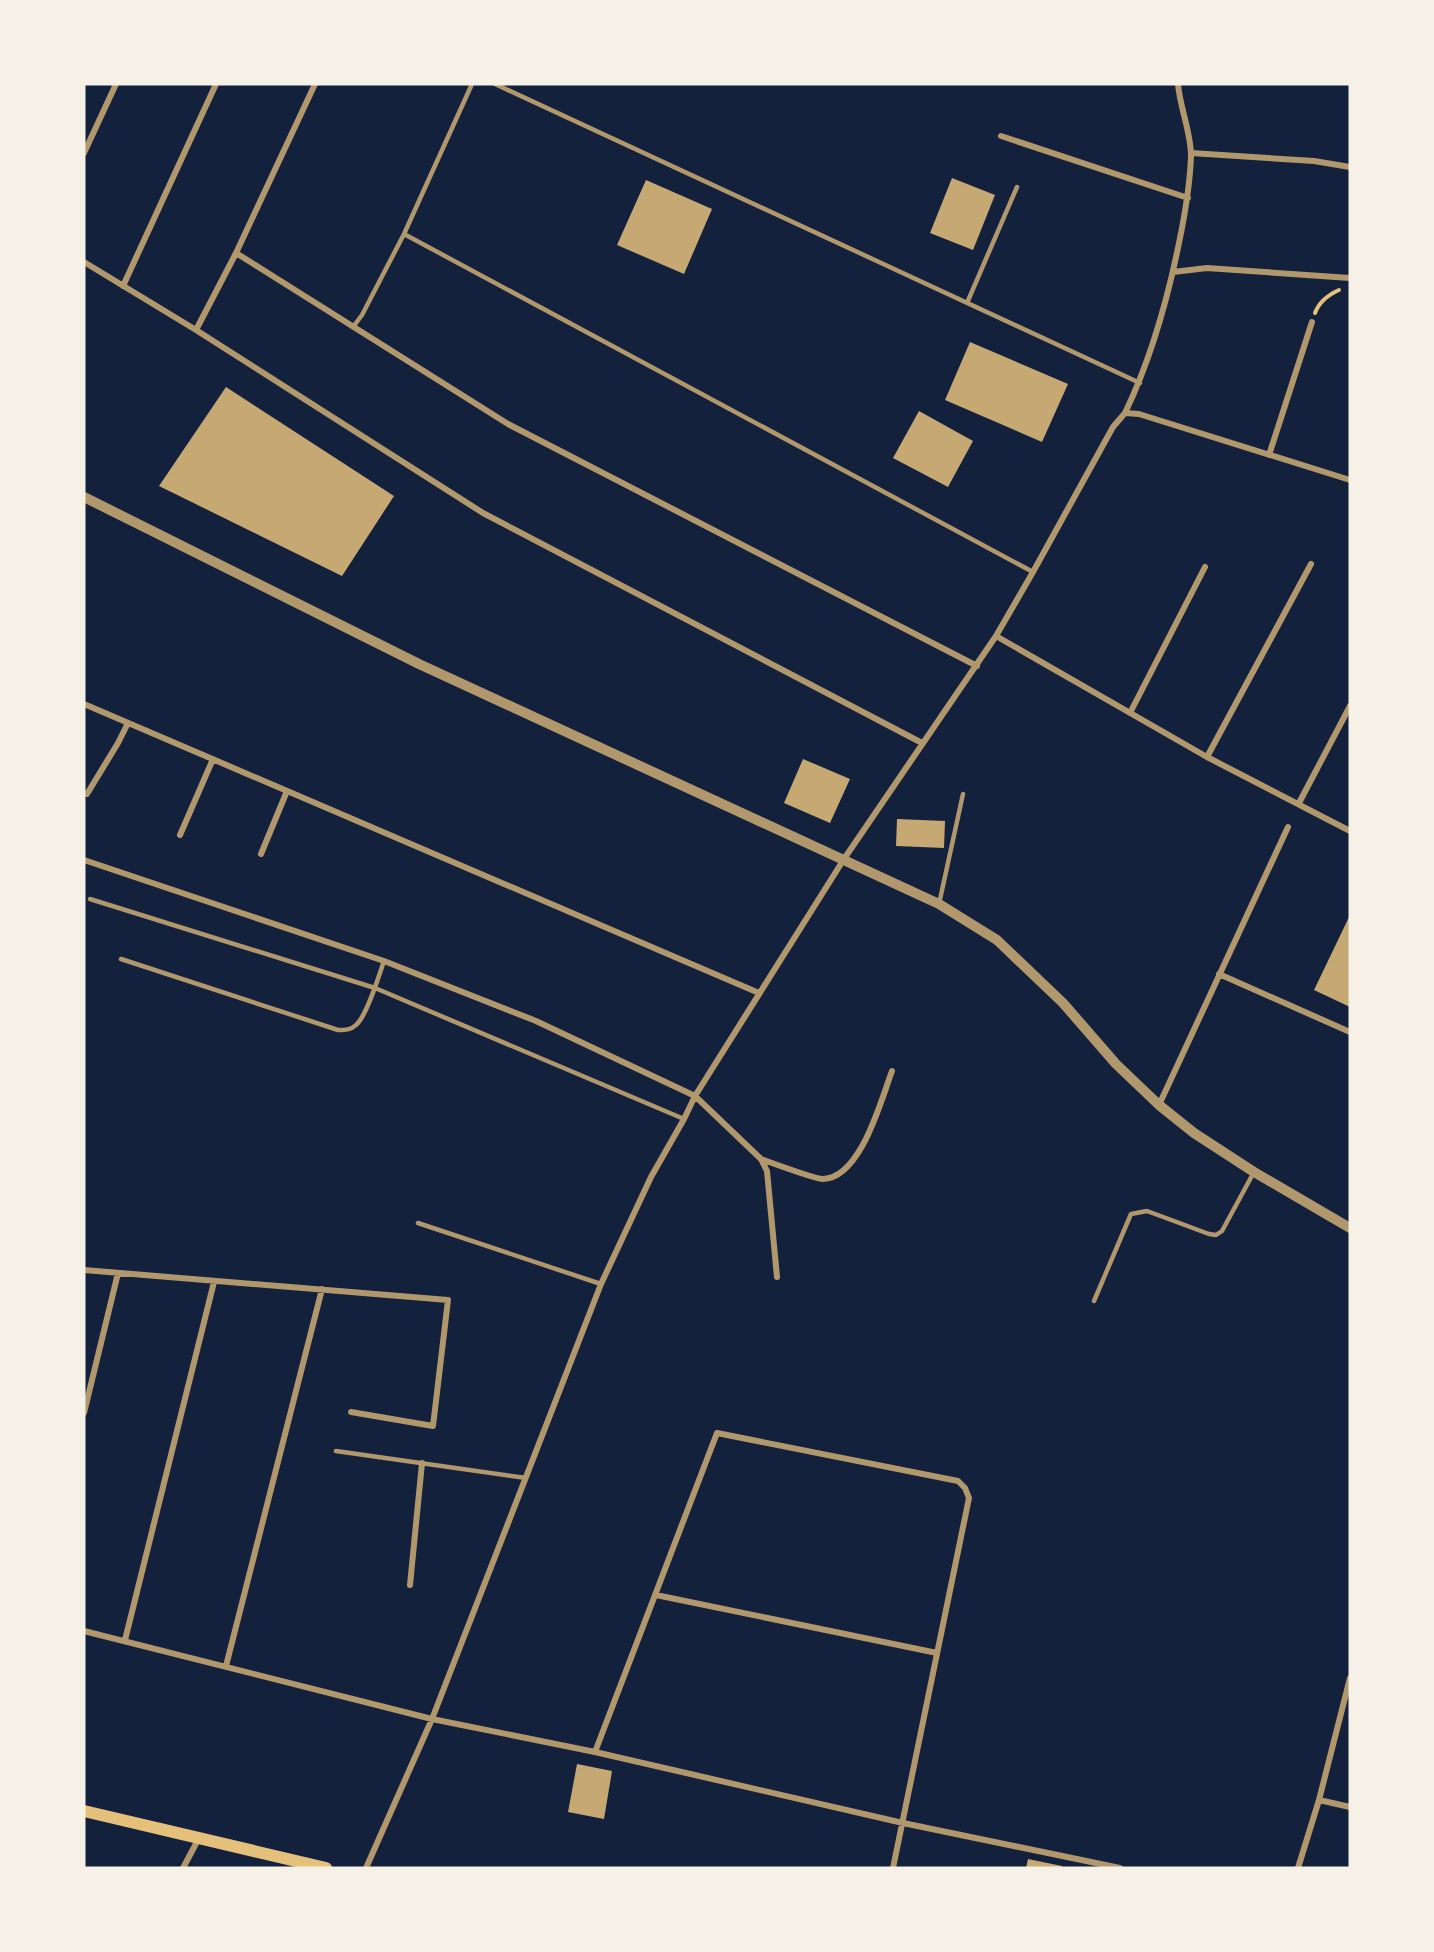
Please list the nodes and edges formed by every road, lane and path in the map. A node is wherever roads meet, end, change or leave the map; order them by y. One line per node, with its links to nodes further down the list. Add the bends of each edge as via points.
1 (116, 84): 8 (street)
2 (216, 84): 18 (street)
3 (315, 84): 14 (street)
4 (472, 84): 13 (lane)
5 (495, 84): 19 (lane)
6 (1176, 84): 9 (street)
7 (1000, 136): 12 (street)
8 (84, 153)
9 (1191, 153): 10 (street); 12 (street)
10 (1350, 167)
11 (1017, 187): 19 (lane)
12 (1188, 198): 16 (street)
13 (404, 234): 21 (lane); 30 (lane)
14 (236, 253): 21 (street); 22 (street)
15 (84, 262): 18 (street)
16 (1173, 272): 17 (street, via 1207,268); 23 (street)
17 (1350, 278): 20 (path, via 1317,308)
18 (123, 286): 22 (street)
19 (967, 303): 23 (lane)
20 (1312, 322): 25 (street)
21 (353, 327): 32 (street, via 508,424)
22 (196, 330): 37 (street, via 483,513)
23 (1140, 383): 24 (street)
24 (1125, 413): 25 (street); 30 (street, via 1113,427)
25 (1269, 455): 26 (street)
26 (1350, 480)
27 (84, 497): 48 (street, via 419,664)
28 (1311, 564): 38 (street)
29 (1206, 567): 35 (street)
30 (1034, 572): 31 (street)
31 (996, 636): 32 (street); 35 (street)
32 (977, 666): 37 (street)
33 (84, 704): 36 (street)
34 (1350, 706): 43 (street)
35 (1130, 713): 38 (street)
36 (128, 723): 39 (street); 41 (street)
37 (922, 743): 48 (street)
38 (1207, 757): 43 (street)
39 (213, 759): 40 (street); 46 (street)
40 (287, 791): 47 (street); 56 (street)
41 (87, 794)
42 (963, 794): 51 (lane)
43 (1299, 803): 45 (street)
44 (1288, 827): 54 (street)
45 (1350, 831)
46 (180, 835)
47 (261, 854)
48 (844, 859): 51 (street); 56 (street)
49 (84, 860): 53 (street)
50 (90, 899): 55 (lane)
51 (939, 904): 60 (street, via 997,940)
52 (121, 959): 55 (lane, via 338,1030 358,1024)
53 (384, 961): 55 (lane); 59 (street, via 536,1021)
54 (1219, 974): 57 (street); 60 (street)
55 (375, 988): 61 (lane)
56 (759, 993): 59 (street)
57 (1350, 1032)
58 (892, 1071): 62 (street, via 868,1134 842,1173 822,1179)
59 (694, 1096): 61 (street); 62 (street)
60 (1159, 1105): 63 (street)
61 (684, 1119): 70 (street, via 651,1177)
62 (761, 1160): 68 (street, via 767,1171)
63 (1254, 1172): 65 (street); 72 (lane, via 1222,1232 1216,1235 1146,1210 1131,1214)
64 (418, 1223): 70 (lane)
65 (1350, 1228)
66 (84, 1270): 67 (street)
67 (118, 1273): 69 (street); 74 (street)
68 (777, 1277)
69 (214, 1282): 71 (street); 81 (street)
70 (601, 1284): 77 (street)
71 (322, 1289): 73 (street, via 448,1300 433,1426); 83 (street)
72 (1094, 1301)
73 (351, 1412)
74 (84, 1413)
75 (336, 1451): 76 (lane)
76 (422, 1463): 77 (lane); 78 (street)
77 (526, 1478): 85 (street)
78 (410, 1585)
79 (656, 1595): 82 (street); 82 (street, via 717,1432 958,1481 969,1498); 86 (street)
80 (84, 1631): 81 (street)
81 (125, 1640): 83 (street)
82 (937, 1653): 90 (street)
83 (226, 1666): 85 (street)
84 (1350, 1678): 87 (street)
85 (432, 1719): 86 (street); 94 (street)
86 (595, 1752): 90 (street)
87 (1319, 1800): 88 (street); 97 (street)
88 (1350, 1807)
89 (84, 1811): 91 (main road)
90 (903, 1823): 95 (street); 96 (street)
91 (199, 1838): 92 (street); 93 (main road)
92 (183, 1868)
93 (326, 1868)
94 (366, 1868)
95 (892, 1868)
96 (1120, 1868)
97 (1298, 1868)

